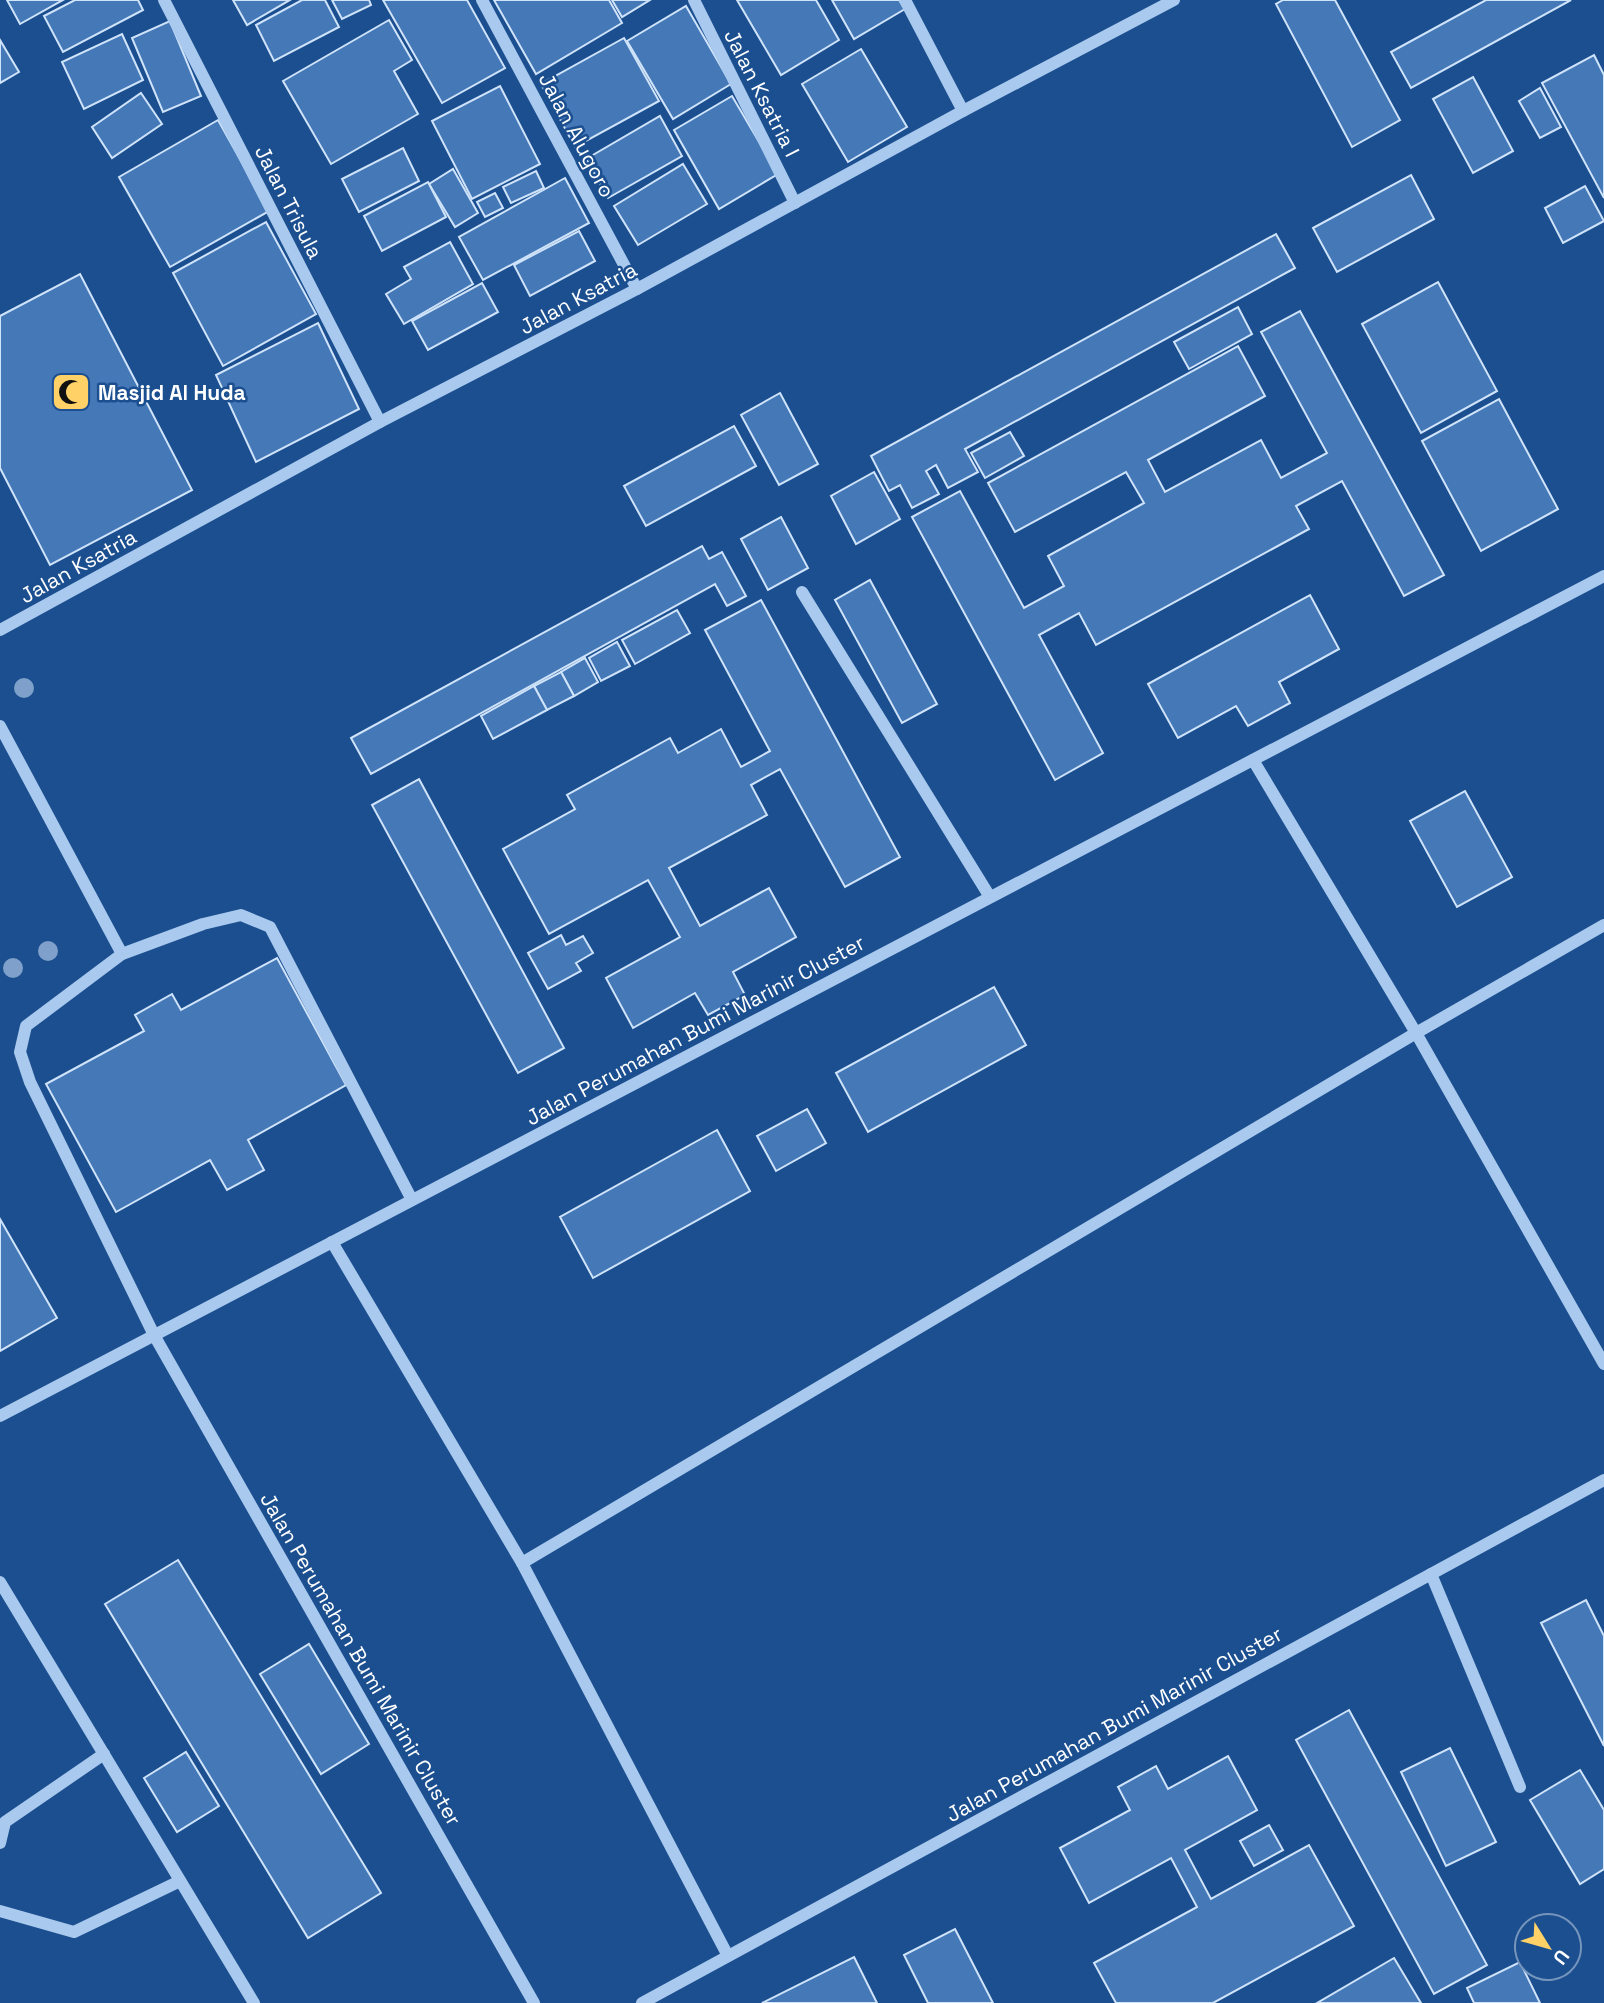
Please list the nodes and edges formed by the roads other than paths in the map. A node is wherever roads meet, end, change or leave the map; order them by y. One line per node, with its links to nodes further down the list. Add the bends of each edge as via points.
1 (164, 0): 9 (street, Jalan Trisula)
2 (482, 0): 8 (street, Jalan Alugoro)
3 (694, 0): 7 (street, Jalan Ksatria I)
4 (905, 0): 6 (street)
5 (1174, 0): 6 (street, Jalan Ksatria)
6 (963, 111): 7 (street, Jalan Ksatria)
7 (795, 203): 8 (street, Jalan Ksatria)
8 (637, 289): 9 (street, Jalan Ksatria)
9 (380, 422): 12 (street, Jalan Ksatria)
10 (1604, 576): 14 (street, Jalan Perumahan Bumi Marinir Cluster)
11 (802, 593): 15 (street)
12 (0, 631)
13 (0, 726): 17 (street)
14 (1253, 760): 15 (street, Jalan Perumahan Bumi Marinir Cluster); 18 (street)
15 (990, 897): 19 (street, Jalan Perumahan Bumi Marinir Cluster)
16 (1604, 925): 18 (street)
17 (122, 954): 19 (street, via 241,915 270,927); 21 (street, via 26,1026 20,1052 30,1083)
18 (1416, 1033): 22 (street); 25 (street)
19 (412, 1200): 20 (street, Jalan Perumahan Bumi Marinir Cluster)
20 (332, 1242): 21 (street, Jalan Perumahan Bumi Marinir Cluster); 25 (street)
21 (155, 1335): 23 (street, Jalan Perumahan Bumi Marinir Cluster); 35 (street, Jalan Perumahan Bumi Marinir Cluster)
22 (1604, 1364)
23 (0, 1416)
24 (1604, 1479): 26 (street, Jalan Perumahan Bumi Marinir Cluster)
25 (522, 1563): 33 (street)
26 (1431, 1574): 29 (street); 33 (street, Jalan Perumahan Bumi Marinir Cluster)
27 (0, 1582): 28 (street)
28 (104, 1754): 30 (street, via 5,1822); 31 (street)
29 (1520, 1787)
30 (0, 1843)
31 (180, 1881): 32 (street, via 74,1932); 34 (street)
32 (0, 1911)
33 (727, 1956): 36 (street, Jalan Perumahan Bumi Marinir Cluster)
34 (254, 2003)
35 (534, 2003)
36 (642, 2003)

